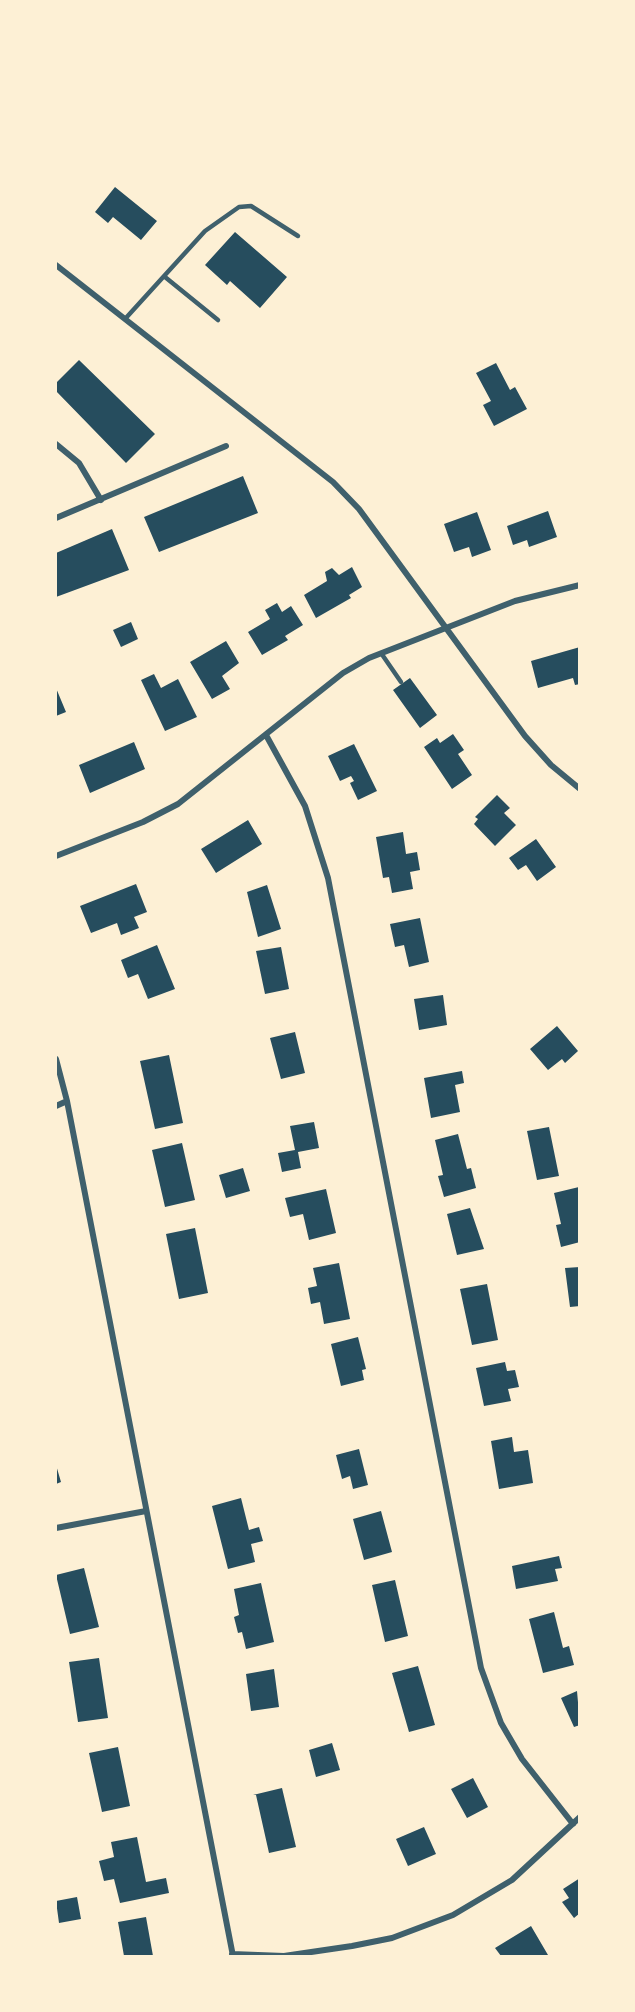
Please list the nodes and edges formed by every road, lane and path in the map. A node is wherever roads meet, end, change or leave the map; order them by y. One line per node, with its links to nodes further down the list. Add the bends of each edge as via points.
1 (298, 236): 3 (lane, via 251,206 239,207 205,231)
2 (56, 265): 4 (street)
3 (165, 277): 4 (lane); 5 (lane)
4 (125, 319): 11 (street, via 333,482 358,509)
5 (218, 320)
6 (56, 444): 8 (street, via 79,463)
7 (226, 446): 8 (street)
8 (101, 500): 9 (street)
9 (56, 518)
10 (579, 585): 11 (street, via 514,601)
11 (446, 628): 12 (street); 15 (street, via 525,736)
12 (381, 652): 13 (lane); 14 (street, via 343,673)
13 (401, 682)
14 (266, 735): 16 (street, via 177,804 143,822); 23 (street, via 305,806 328,878 482,1668 501,1723 522,1759)
15 (579, 789)
16 (56, 856)
17 (56, 1059): 18 (street)
18 (67, 1101): 19 (street); 20 (street)
19 (56, 1106)
20 (146, 1511): 21 (street); 24 (street)
21 (56, 1528)
22 (579, 1817): 23 (street)
23 (573, 1824): 24 (street, via 512,1880 453,1915 392,1938 352,1946 284,1956)
24 (233, 1955)

